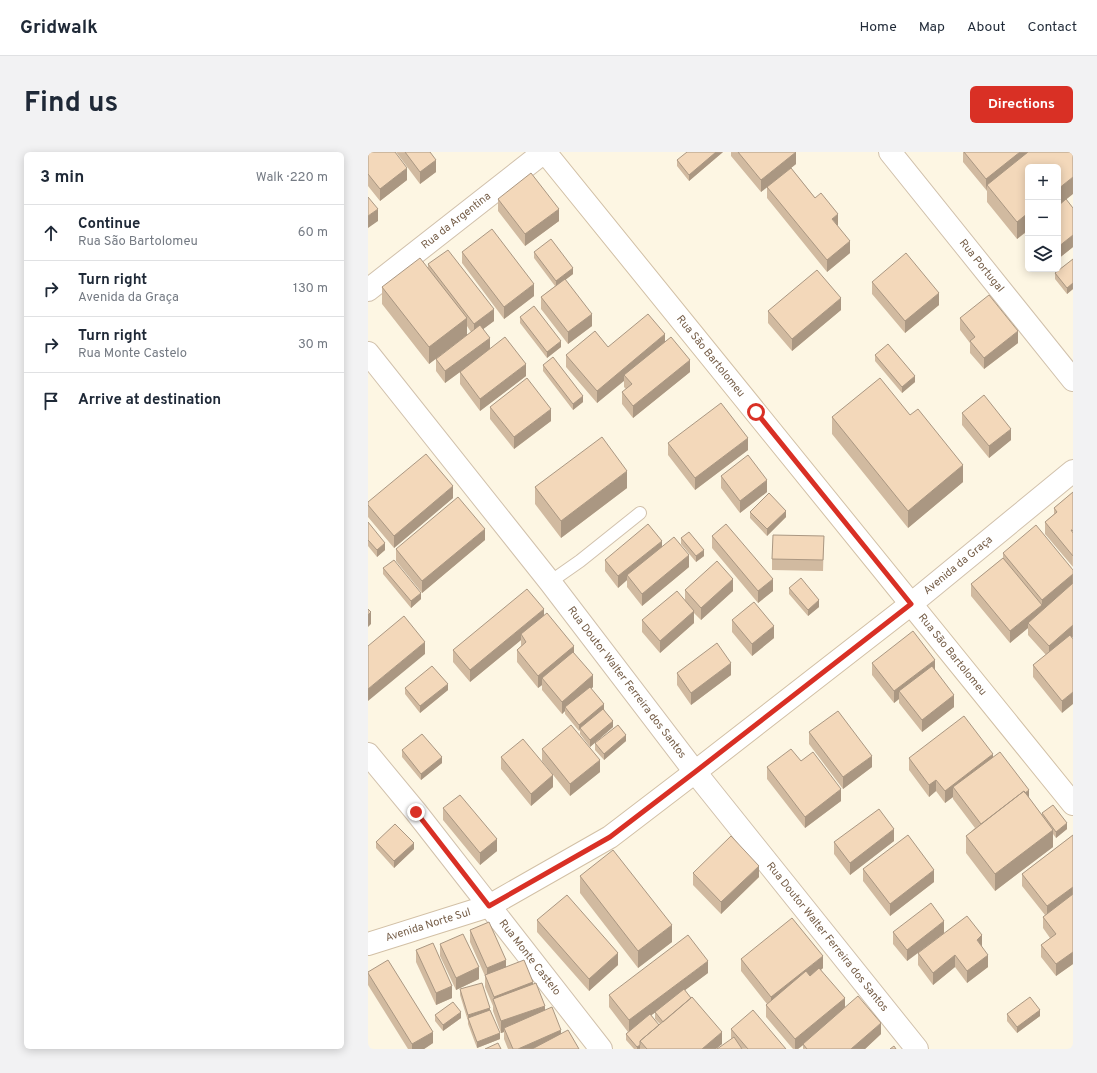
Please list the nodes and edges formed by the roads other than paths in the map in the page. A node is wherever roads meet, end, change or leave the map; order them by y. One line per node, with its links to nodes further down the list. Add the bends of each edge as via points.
1 (545, 152): 3 (street, Rua da Argentina); 9 (street, Rua São Bartolomeu)
2 (890, 152): 5 (street, Rua Portugal)
3 (368, 290)
4 (368, 353): 8 (street, Rua Doutor Walter Ferreira dos Santos)
5 (1073, 380)
6 (1073, 471): 9 (street, Avenida da Graça)
7 (640, 513): 8 (lane)
8 (550, 582): 11 (street, Rua Doutor Walter Ferreira dos Santos)
9 (911, 604): 11 (street, Avenida da Graça); 12 (street, Rua São Bartolomeu)
10 (368, 754): 13 (street, Rua Monte Castelo)
11 (695, 772): 13 (street, Avenida da Graça, via 610,837); 16 (street, Rua Doutor Walter Ferreira dos Santos)
12 (1073, 804)
13 (489, 906): 14 (street, Avenida Norte Sul); 15 (street, Rua Monte Castelo)
14 (368, 944)
15 (600, 1049)
16 (917, 1049)

